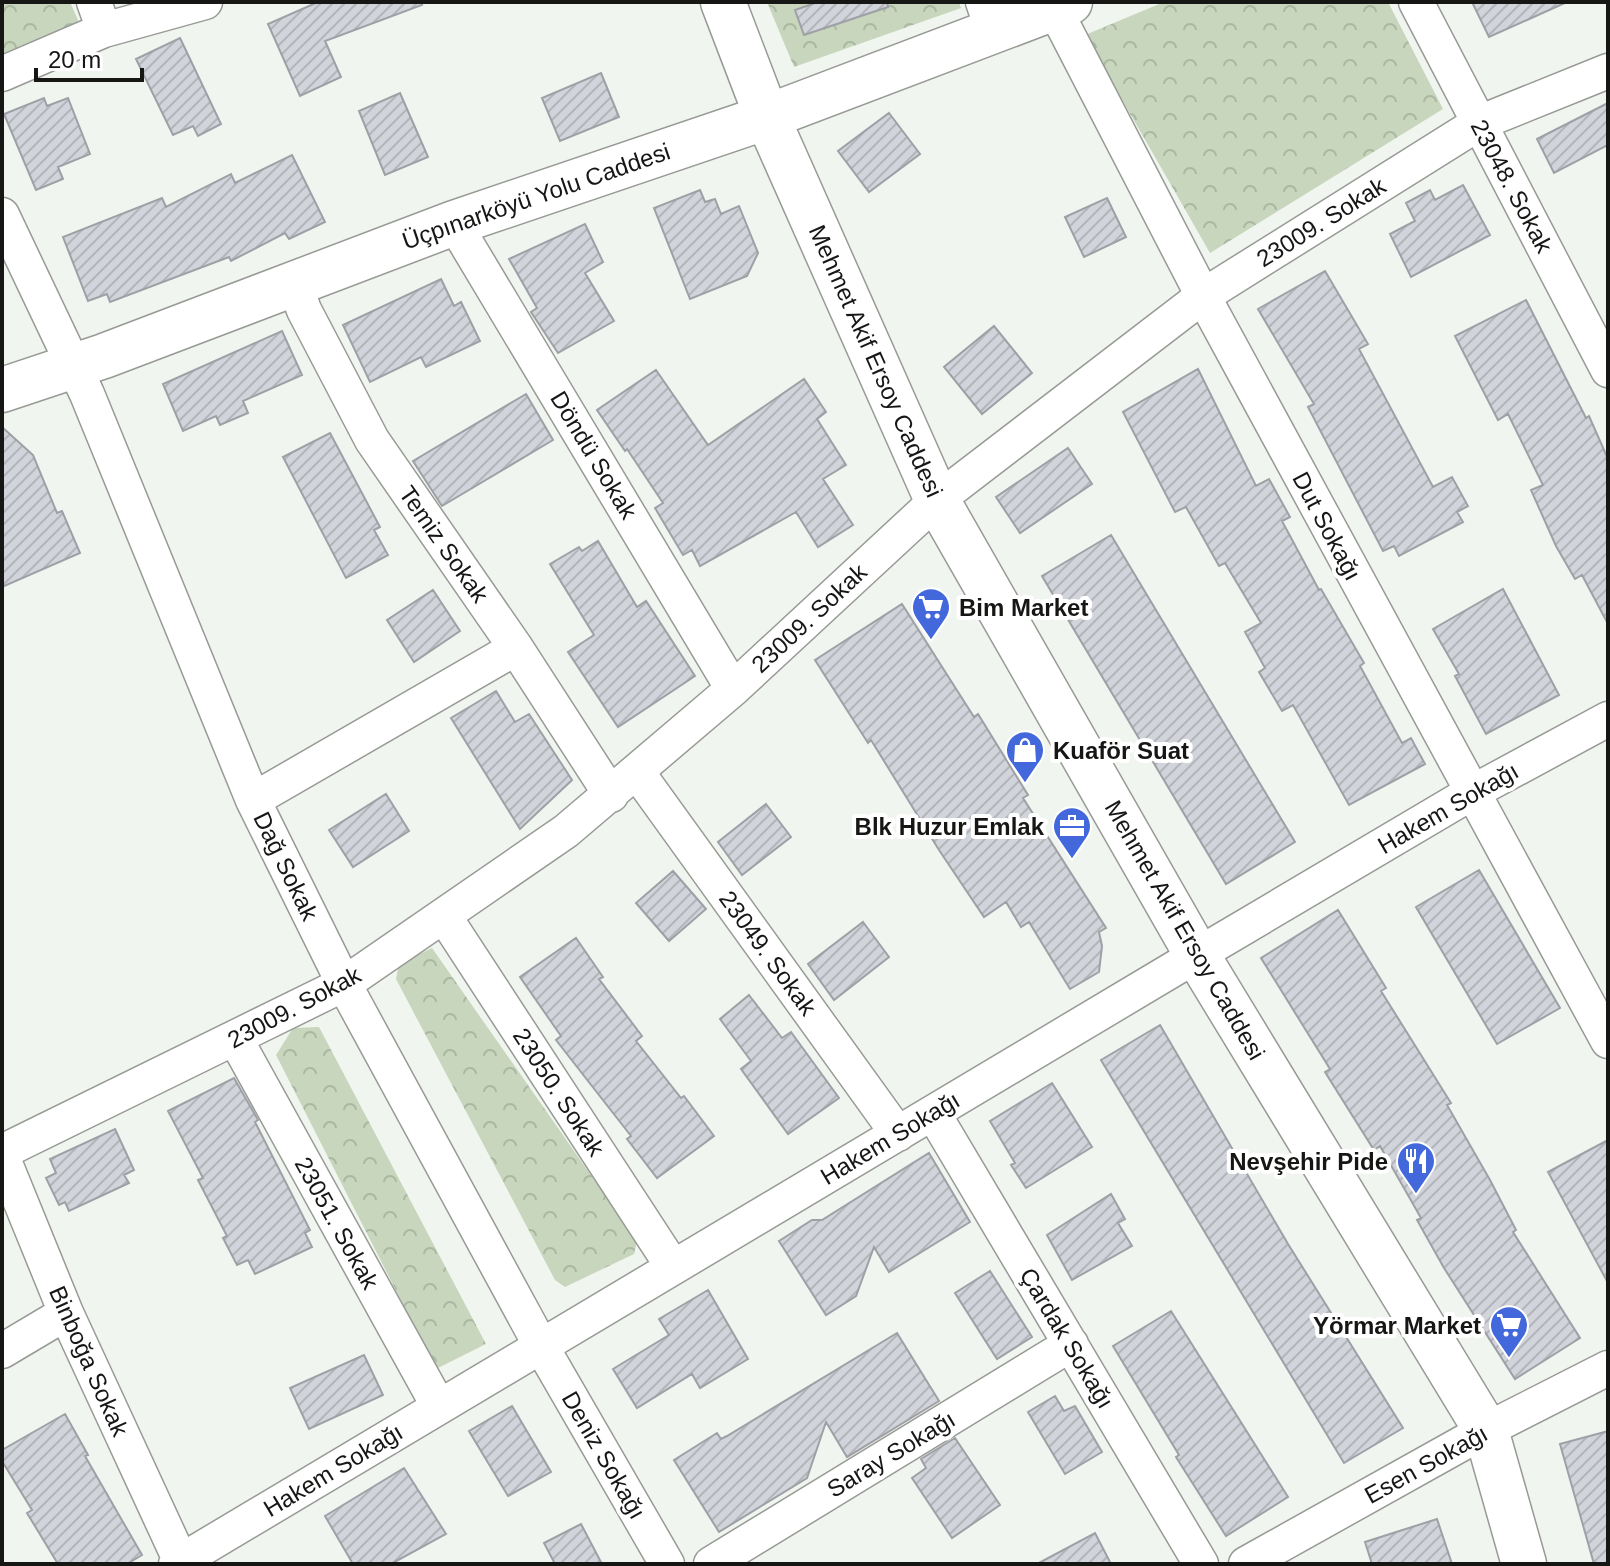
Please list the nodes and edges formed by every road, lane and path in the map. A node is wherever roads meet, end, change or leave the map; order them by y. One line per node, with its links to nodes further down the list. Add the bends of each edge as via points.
1 (205, 2): 5 (street)
2 (723, 2): 9 (main road, Mehmet Akif Ersoy Caddesi)
3 (1416, 2): 10 (street, 23048. Sokak)
4 (1062, 5): 6 (main road, Üçpınarköyü Yolu Caddesi); 14 (street, Dut Sokağı)
5 (99, 16): 8 (street)
6 (988, 16): 9 (main road, Üçpınarköyü Yolu Caddesi)
7 (1608, 71): 10 (street, 23009. Sokak)
8 (2, 74)
9 (767, 117): 12 (main road, Üçpınarköyü Yolu Caddesi); 18 (main road, Mehmet Akif Ersoy Caddesi)
10 (1479, 123): 14 (street, 23009. Sokak); 16 (street, 23048. Sokak)
11 (2, 215): 15 (street, Dağ Sokak)
12 (454, 223): 13 (main road, Üçpınarköyü Yolu Caddesi); 20 (street, Döndü Sokak)
13 (294, 283): 15 (main road, Üçpınarköyü Yolu Caddesi); 19 (street, Temiz Sokak, via 372,440)
14 (1203, 296): 18 (street, 23009. Sokak); 23 (street, Dut Sokağı)
15 (72, 366): 17 (main road, Üçpınarköyü Yolu Caddesi); 25 (street, Dağ Sokak)
16 (1608, 370)
17 (2, 390)
18 (937, 500): 20 (street, 23009. Sokak); 27 (main road, Mehmet Akif Ersoy Caddesi)
19 (516, 648): 24 (street, Temiz Sokak); 25 (street)
20 (733, 689): 22 (street, 23009. Sokak)
21 (1608, 719): 23 (street, Hakem Sokağı)
22 (637, 772): 24 (street, 23009. Sokak); 32 (street, 23049. Sokak)
23 (1471, 793): 27 (street, Hakem Sokağı); 30 (street, Dut Sokağı)
24 (611, 795): 26 (street, 23009. Sokak)
25 (253, 800): 28 (street, Dağ Sokak)
26 (444, 916): 28 (street, 23009. Sokak); 34 (street, 23050. Sokak)
27 (1197, 955): 31 (street, Hakem Sokağı); 41 (main road, Mehmet Akif Ersoy Caddesi)
28 (344, 984): 29 (street, 23009. Sokak); 37 (street, Dağ Sokak)
29 (235, 1038): 33 (street, 23009. Sokak); 40 (street, 23051. Sokak)
30 (1608, 1041)
31 (933, 1113): 32 (street, Hakem Sokağı); 36 (street, Çardak Sokağı)
32 (898, 1134): 34 (street, Hakem Sokağı)
33 (2, 1154): 35 (street, Binboğa Sokak)
34 (673, 1267): 37 (street, Hakem Sokağı)
35 (66, 1313): 38 (street); 42 (street, Binboğa Sokak)
36 (1071, 1344): 44 (street, Saray Sokağı); 45 (street, Çardak Sokağı)
37 (541, 1346): 40 (street, Hakem Sokağı); 43 (street, Deniz Sokağı)
38 (2, 1351)
39 (1608, 1368): 41 (street, Esen Sokağı)
40 (439, 1407): 42 (street, Hakem Sokağı)
41 (1486, 1430): 46 (street, Esen Sokağı); 47 (main road, Mehmet Akif Ersoy Caddesi)
42 (179, 1563)
43 (667, 1564)
44 (711, 1564)
45 (1201, 1564)
46 (1246, 1564)
47 (1524, 1564)

